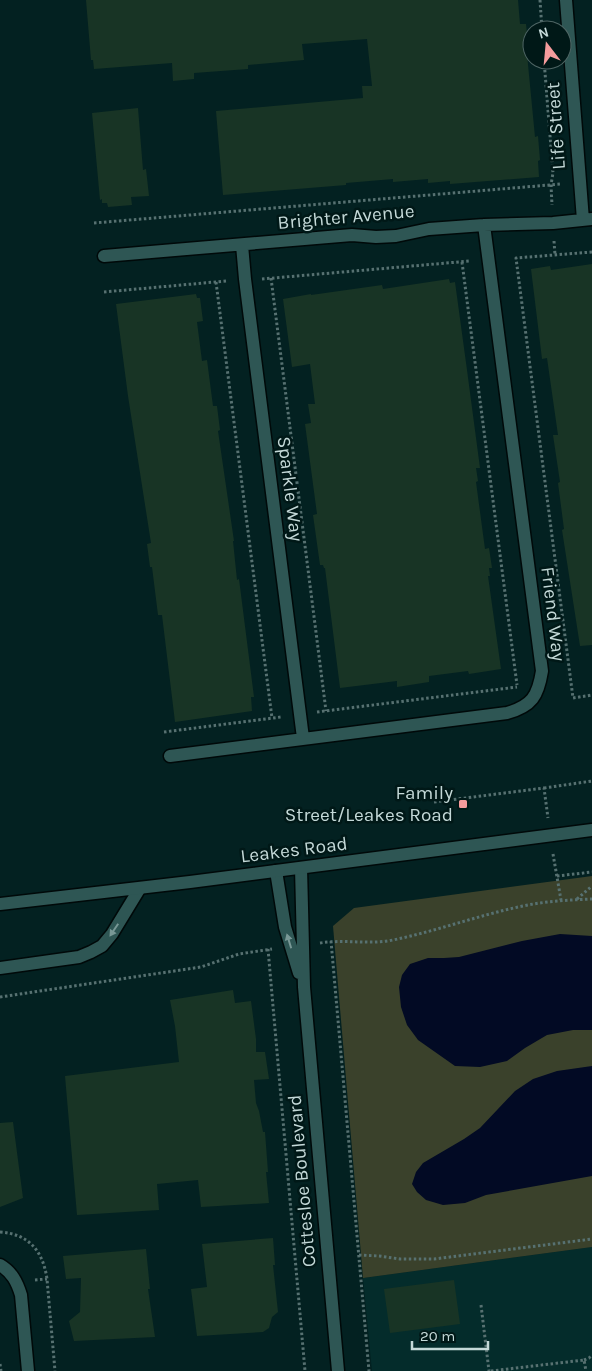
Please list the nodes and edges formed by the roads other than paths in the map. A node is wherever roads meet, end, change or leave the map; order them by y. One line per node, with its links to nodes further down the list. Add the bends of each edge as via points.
1 (566, 0): 2 (street, Life Street, via 579,183)
2 (587, 219): 3 (street, Brighter Avenue)
3 (484, 225): 4 (street, Brighter Avenue, via 429,229 396,236 352,235); 6 (street, Friend Way, via 542,671 540,684 530,702 507,712)
4 (242, 245): 5 (street, Brighter Avenue); 6 (street, Sparkle Way)
5 (104, 256)
6 (303, 738): 7 (street, Friend Way)
7 (170, 756)
8 (592, 830): 9 (street, Leakes Road)
9 (301, 868): 10 (street, Leakes Road); 13 (street, Cottesloe Boulevard)
10 (276, 871): 11 (street, Leakes Road); 13 (street, Cottesloe Boulevard, one-way to 10, via 285,927)
11 (140, 888): 12 (street, Leakes Road); 14 (street, one-way to 14, via 102,946 79,957)
12 (0, 904)
13 (297, 947): 17 (street, Cottesloe Boulevard, via 304,987)
14 (0, 968)
15 (0, 1265): 16 (street, via 13,1276 21,1295)
16 (28, 1371)
17 (338, 1371)

